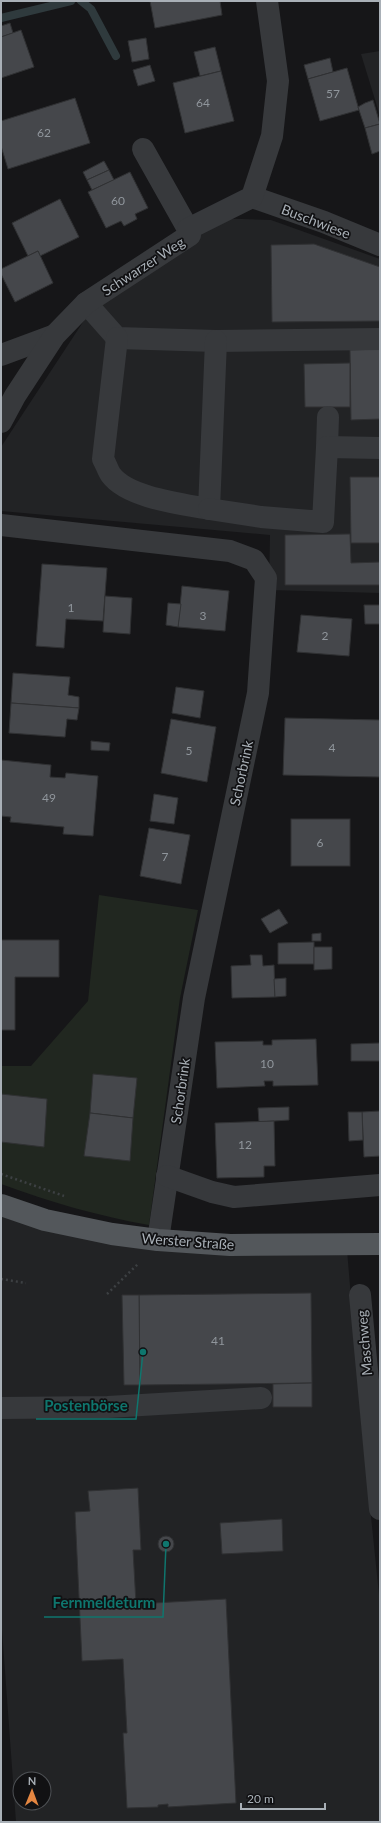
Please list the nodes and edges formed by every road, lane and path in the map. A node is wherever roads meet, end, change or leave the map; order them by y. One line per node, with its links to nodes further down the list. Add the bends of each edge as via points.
1 (267, 1): 3 (street, via 278,81 272,136)
2 (143, 149): 4 (street)
3 (252, 197): 4 (street, Schwarzer Weg); 5 (street, Buschwiese)
4 (188, 229): 6 (street, Schwarzer Weg, via 190,235)
5 (380, 245)
6 (86, 304): 7 (street, Schwarzer Weg); 8 (street)
7 (55, 335): 11 (street); 13 (street, Schwarzer Weg)
8 (117, 338): 10 (street); 16 (street, via 103,459 112,476 126,487 160,501)
9 (380, 339): 10 (street)
10 (216, 341): 16 (street)
11 (1, 355)
12 (328, 417): 14 (street)
13 (1, 422)
14 (327, 447): 15 (street); 16 (street, via 323,522 261,517)
15 (380, 448)
16 (209, 509)
17 (1, 525): 18 (street, Schorbrink, via 230,551 254,560 266,578 258,693 194,998)
18 (167, 1176): 19 (street, via 234,1197); 21 (street, Schorbrink)
19 (380, 1185)
20 (1, 1205): 21 (main road, Werster Straße, via 45,1220 112,1234)
21 (158, 1240): 22 (main road, Werster Straße, via 230,1245)
22 (380, 1244)
23 (138, 1263): 26 (path)
24 (1, 1279): 25 (path)
25 (26, 1283)
26 (108, 1294)
27 (360, 1295): 29 (street, Maschweg)
28 (261, 1398): 30 (street, via 108,1407)
29 (375, 1404): 31 (street, Maschweg)
30 (1, 1408)
31 (380, 1509)

